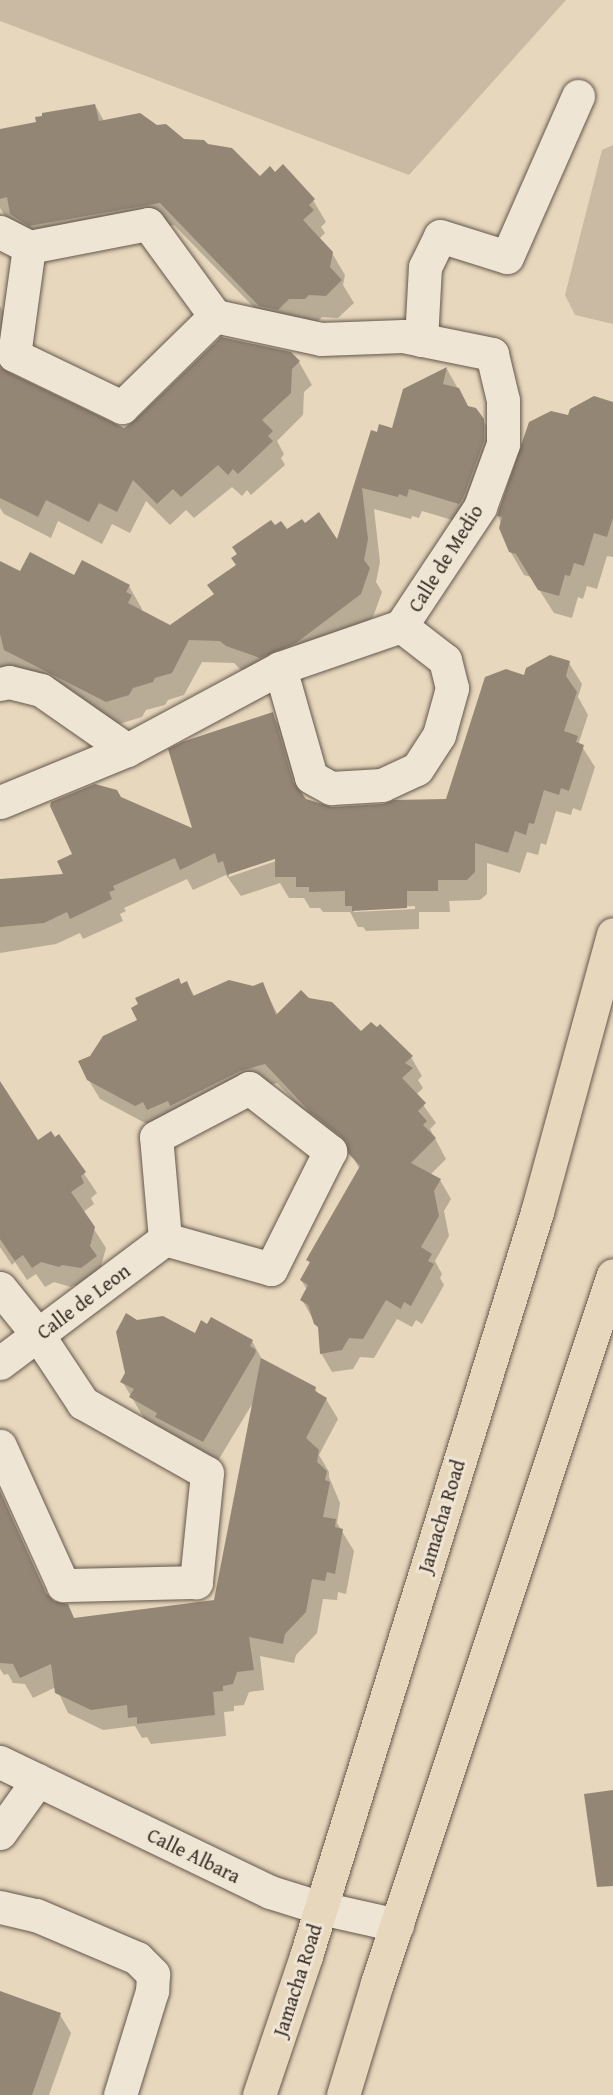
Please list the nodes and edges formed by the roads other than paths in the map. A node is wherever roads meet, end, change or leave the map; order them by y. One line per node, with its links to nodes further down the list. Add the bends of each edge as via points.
1 (578, 96): 5 (street, via 507,257 440,236 424,267)
2 (0, 232): 3 (street)
3 (29, 247): 4 (street, via 148,224); 4 (street, via 14,356 122,407)
4 (215, 316): 5 (street, via 321,339)
5 (412, 338): 6 (street, Calle de Medio, via 492,354 502,400 503,444 480,507)
6 (402, 626): 7 (street, Calle de Medio); 7 (street, via 445,660 452,688 439,735 417,769 382,785 331,788 312,777)
7 (280, 668): 9 (street, Calle de Medio)
8 (0, 684): 9 (street, via 9,682 41,690)
9 (127, 750): 10 (street, Calle de Medio)
10 (0, 802)
11 (613, 934): 22 (main road, Jamacha Road, via 537,1212)
12 (165, 1239): 12 (street, via 272,1269 330,1151 249,1088 156,1137); 15 (street, Calle de Leon)
13 (613, 1275): 23 (main road)
14 (0, 1288): 15 (street)
15 (38, 1335): 16 (street, Calle de Leon); 17 (street, via 83,1403 207,1473 196,1581 63,1585)
16 (0, 1363)
17 (0, 1446)
18 (0, 1762): 19 (street, Calle Albara)
19 (38, 1780): 20 (street); 22 (street, Calle Albara, via 270,1892)
20 (0, 1833)
21 (0, 1907): 24 (street, via 36,1915 138,1958 153,1974 152,1991)
22 (321, 1908): 23 (street, Calle Albara); 25 (main road, Jamacha Road)
23 (397, 1925): 26 (main road)
24 (120, 2095)
25 (259, 2095)
26 (343, 2095)

